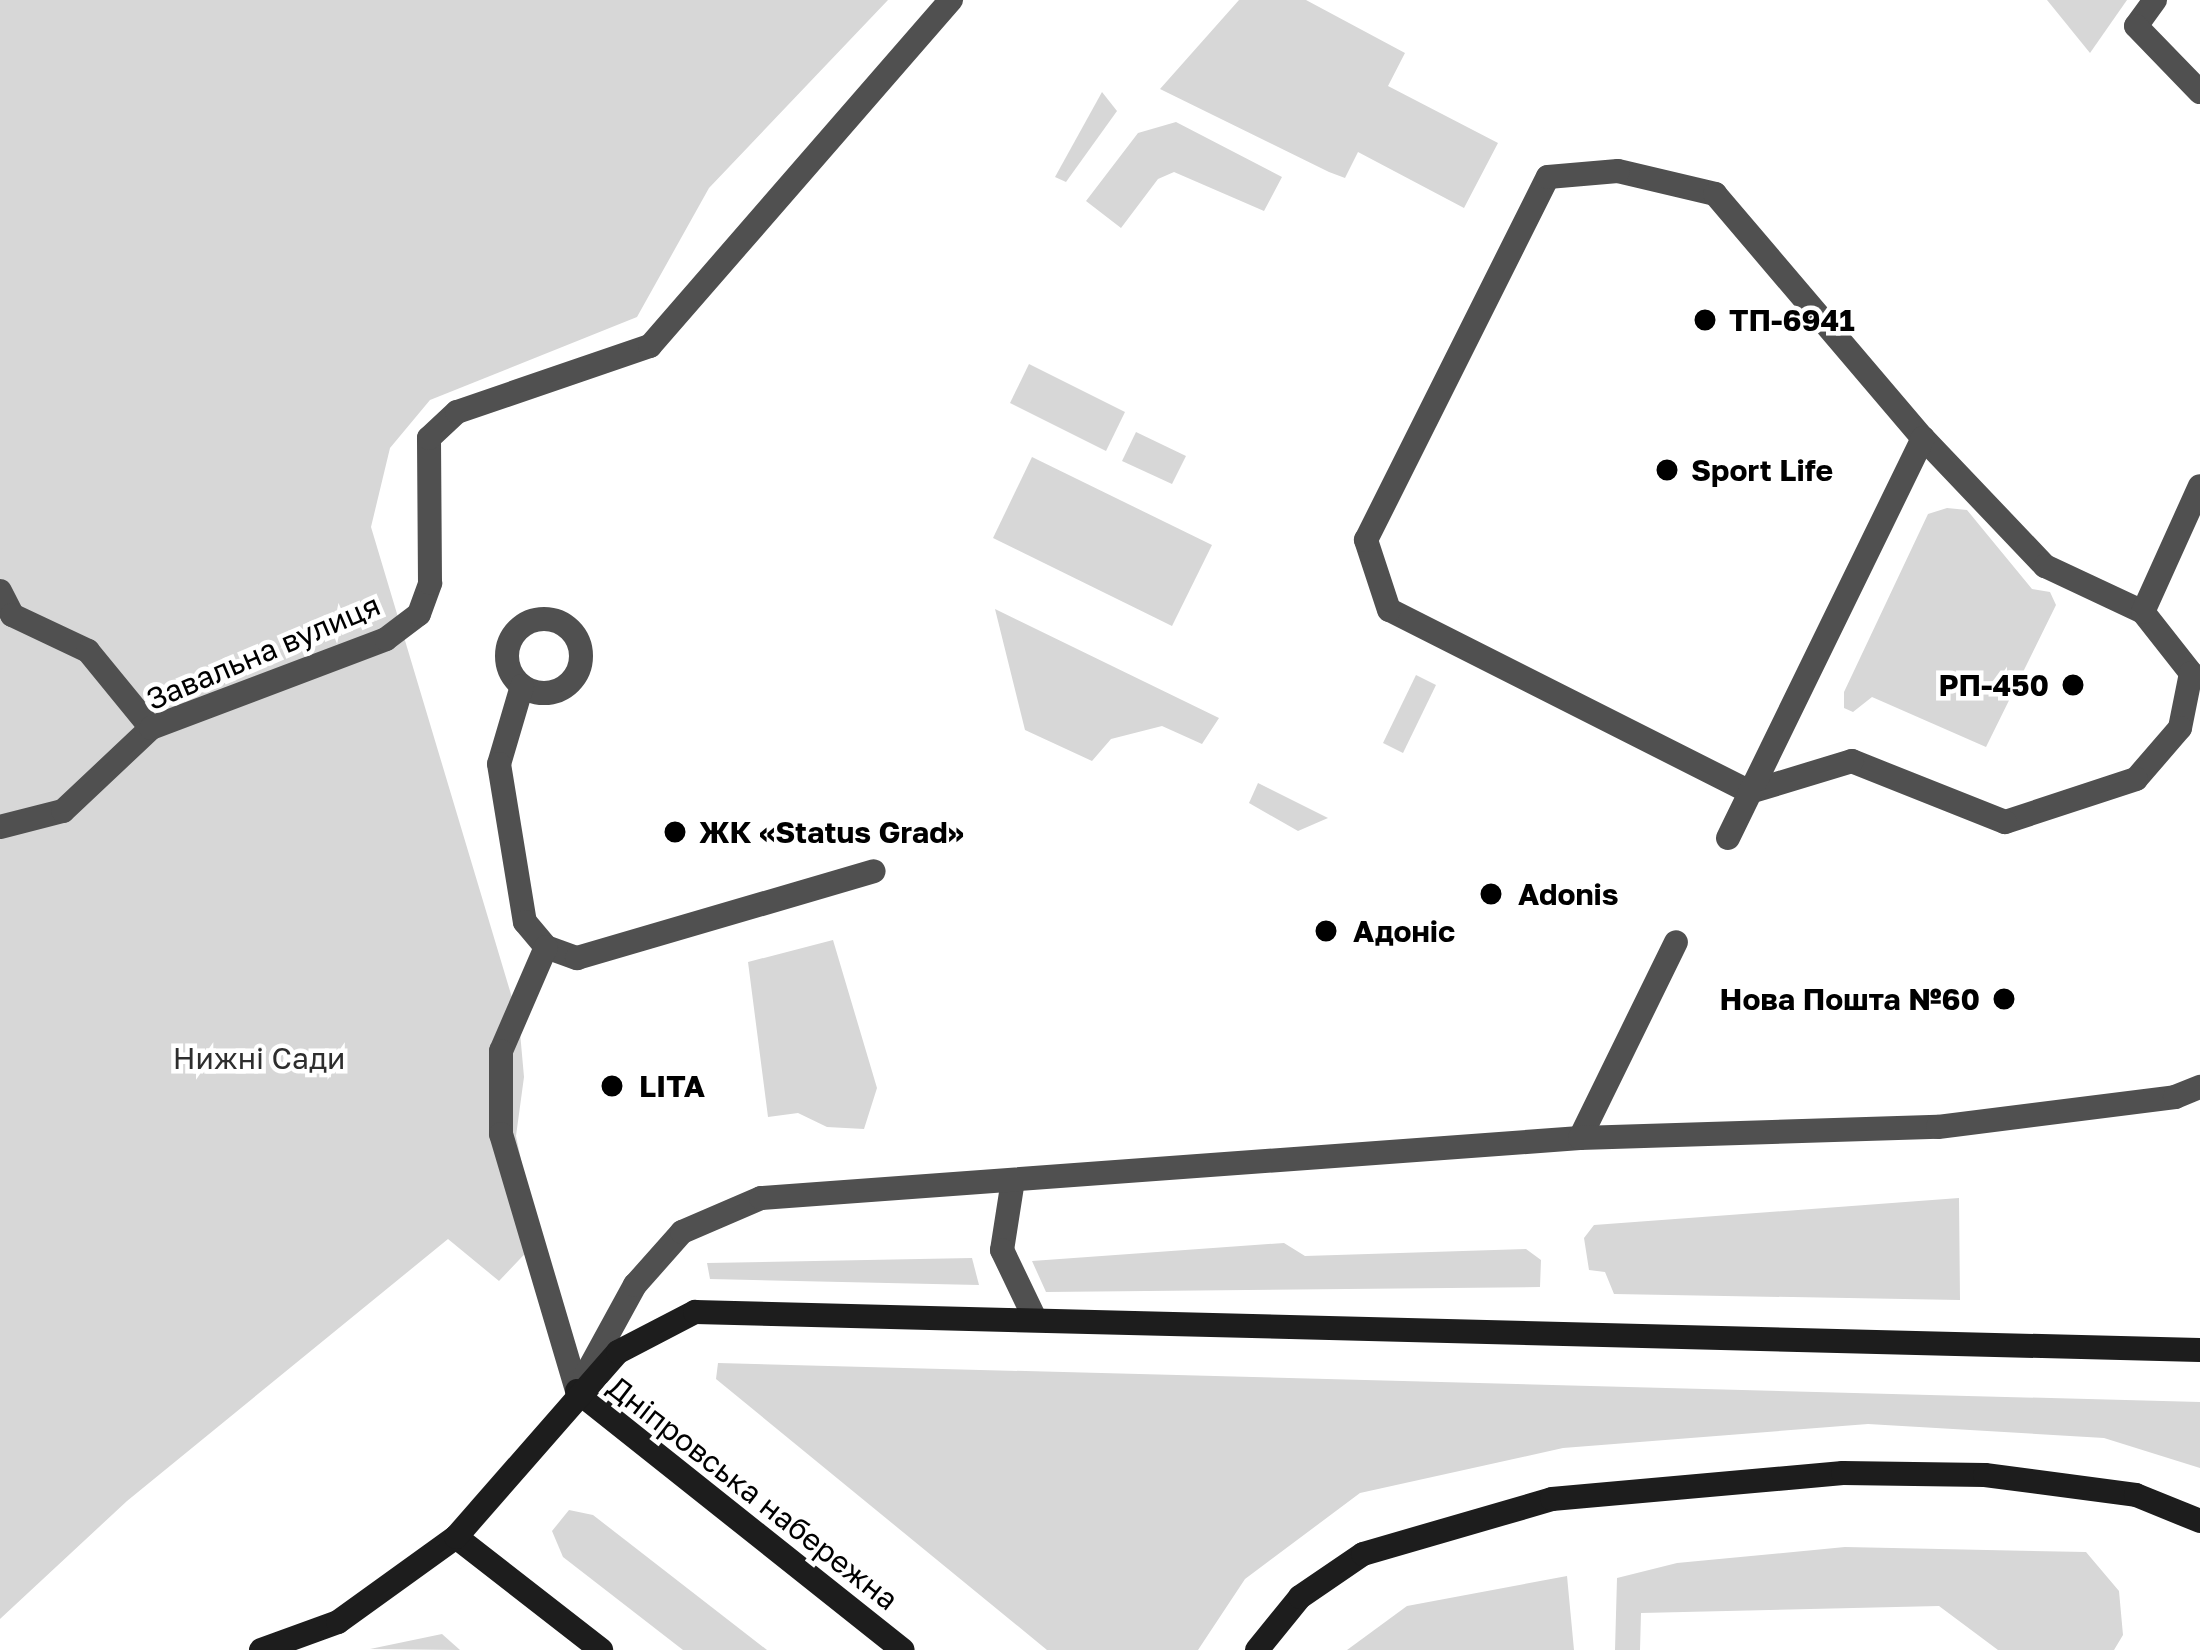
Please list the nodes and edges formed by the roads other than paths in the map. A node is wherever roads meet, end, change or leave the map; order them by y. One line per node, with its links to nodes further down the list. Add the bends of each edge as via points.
1 (951, 0): 9 (street, Завальна вулиця, via 650,346 457,412 429,438 430,583 419,614 386,639)
2 (2155, 0): 3 (street, via 2136,26)
3 (2200, 92)
4 (1923, 438): 7 (street, via 2045,566); 10 (street); 10 (street, via 1715,194 1618,171 1548,177 1366,540 1389,610)
5 (2200, 486): 7 (street)
6 (0, 591): 9 (street, via 12,615 88,651)
7 (2143, 612): 10 (street, via 2191,673 2180,728 2136,779 2005,822 1852,761)
8 (522, 686): 15 (street, via 499,764 526,922)
9 (151, 728): 11 (street, Завальна вулиця, via 64,811)
10 (1750, 792): 12 (street)
11 (0, 827)
12 (1728, 838)
13 (874, 871): 15 (street, via 577,958)
14 (1676, 942): 17 (street)
15 (546, 947): 21 (street, via 501,1051 501,1134)
16 (2200, 1087): 17 (street, via 2175,1097 1938,1127)
17 (1580, 1138): 18 (street)
18 (1013, 1180): 19 (street, via 1002,1250); 21 (street, via 761,1198 682,1232 634,1285)
19 (1035, 1319): 20 (street); 21 (street, via 695,1312 618,1352)
20 (2200, 1350)
21 (577, 1391): 23 (street, Дніпровська набережна); 26 (street, Дніпровська набережна)
22 (2200, 1522): 27 (street, via 2136,1495 1984,1475 1843,1473 1552,1499 1363,1554 1300,1597)
23 (456, 1537): 24 (street, Дніпровська набережна, via 338,1622); 25 (street)
24 (261, 1650)
25 (601, 1650)
26 (903, 1650)
27 (1258, 1650)

